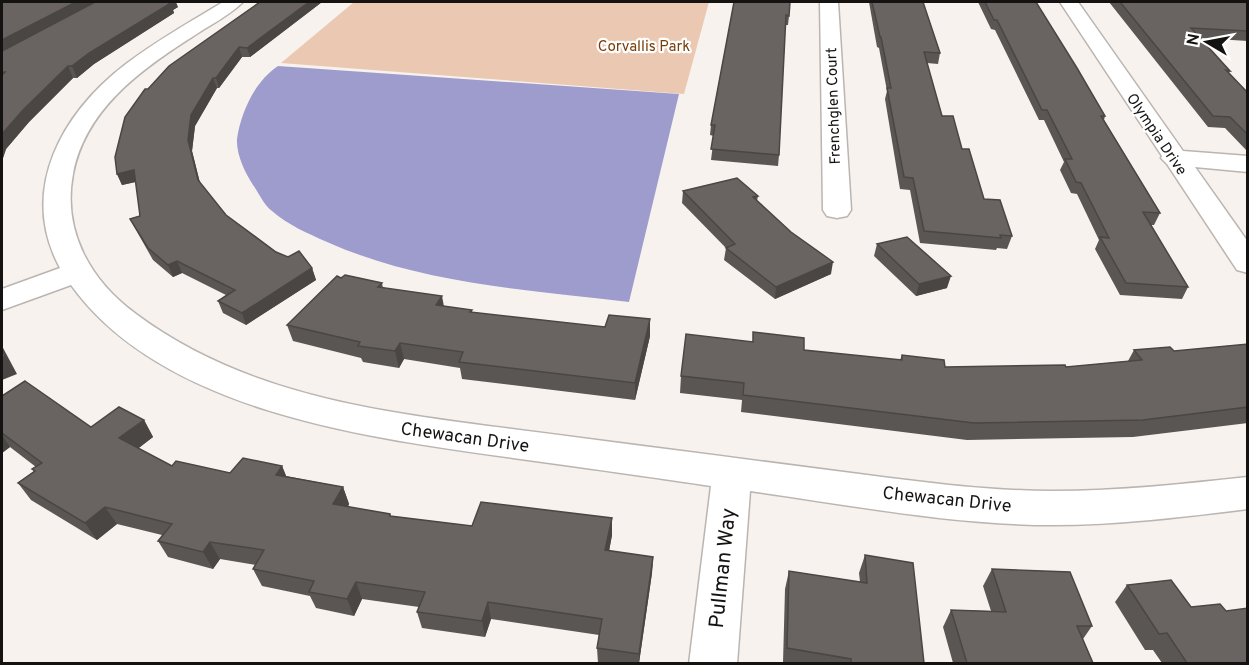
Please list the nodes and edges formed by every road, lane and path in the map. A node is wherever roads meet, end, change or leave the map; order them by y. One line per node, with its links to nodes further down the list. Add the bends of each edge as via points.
1 (234, 2): 10 (street, Chewacan Drive, via 121,80 83,121 68,146 56,192 57,221 66,252)
2 (592, 2): 3 (path)
3 (626, 2)
4 (829, 2): 8 (street, Frenchglen Court)
5 (1069, 2): 6 (street, Olympia Drive)
6 (1173, 158): 7 (street); 9 (street, Olympia Drive)
7 (1248, 164)
8 (837, 210)
9 (1248, 264)
10 (78, 272): 11 (street); 12 (street, Chewacan Drive, via 99,300 134,330 187,363 256,393 326,414 404,429)
11 (2, 300)
12 (732, 473): 13 (street, Chewacan Drive, via 956,503 1052,508 1144,505); 14 (street, Pullman Way)
13 (1248, 493)
14 (713, 663)

